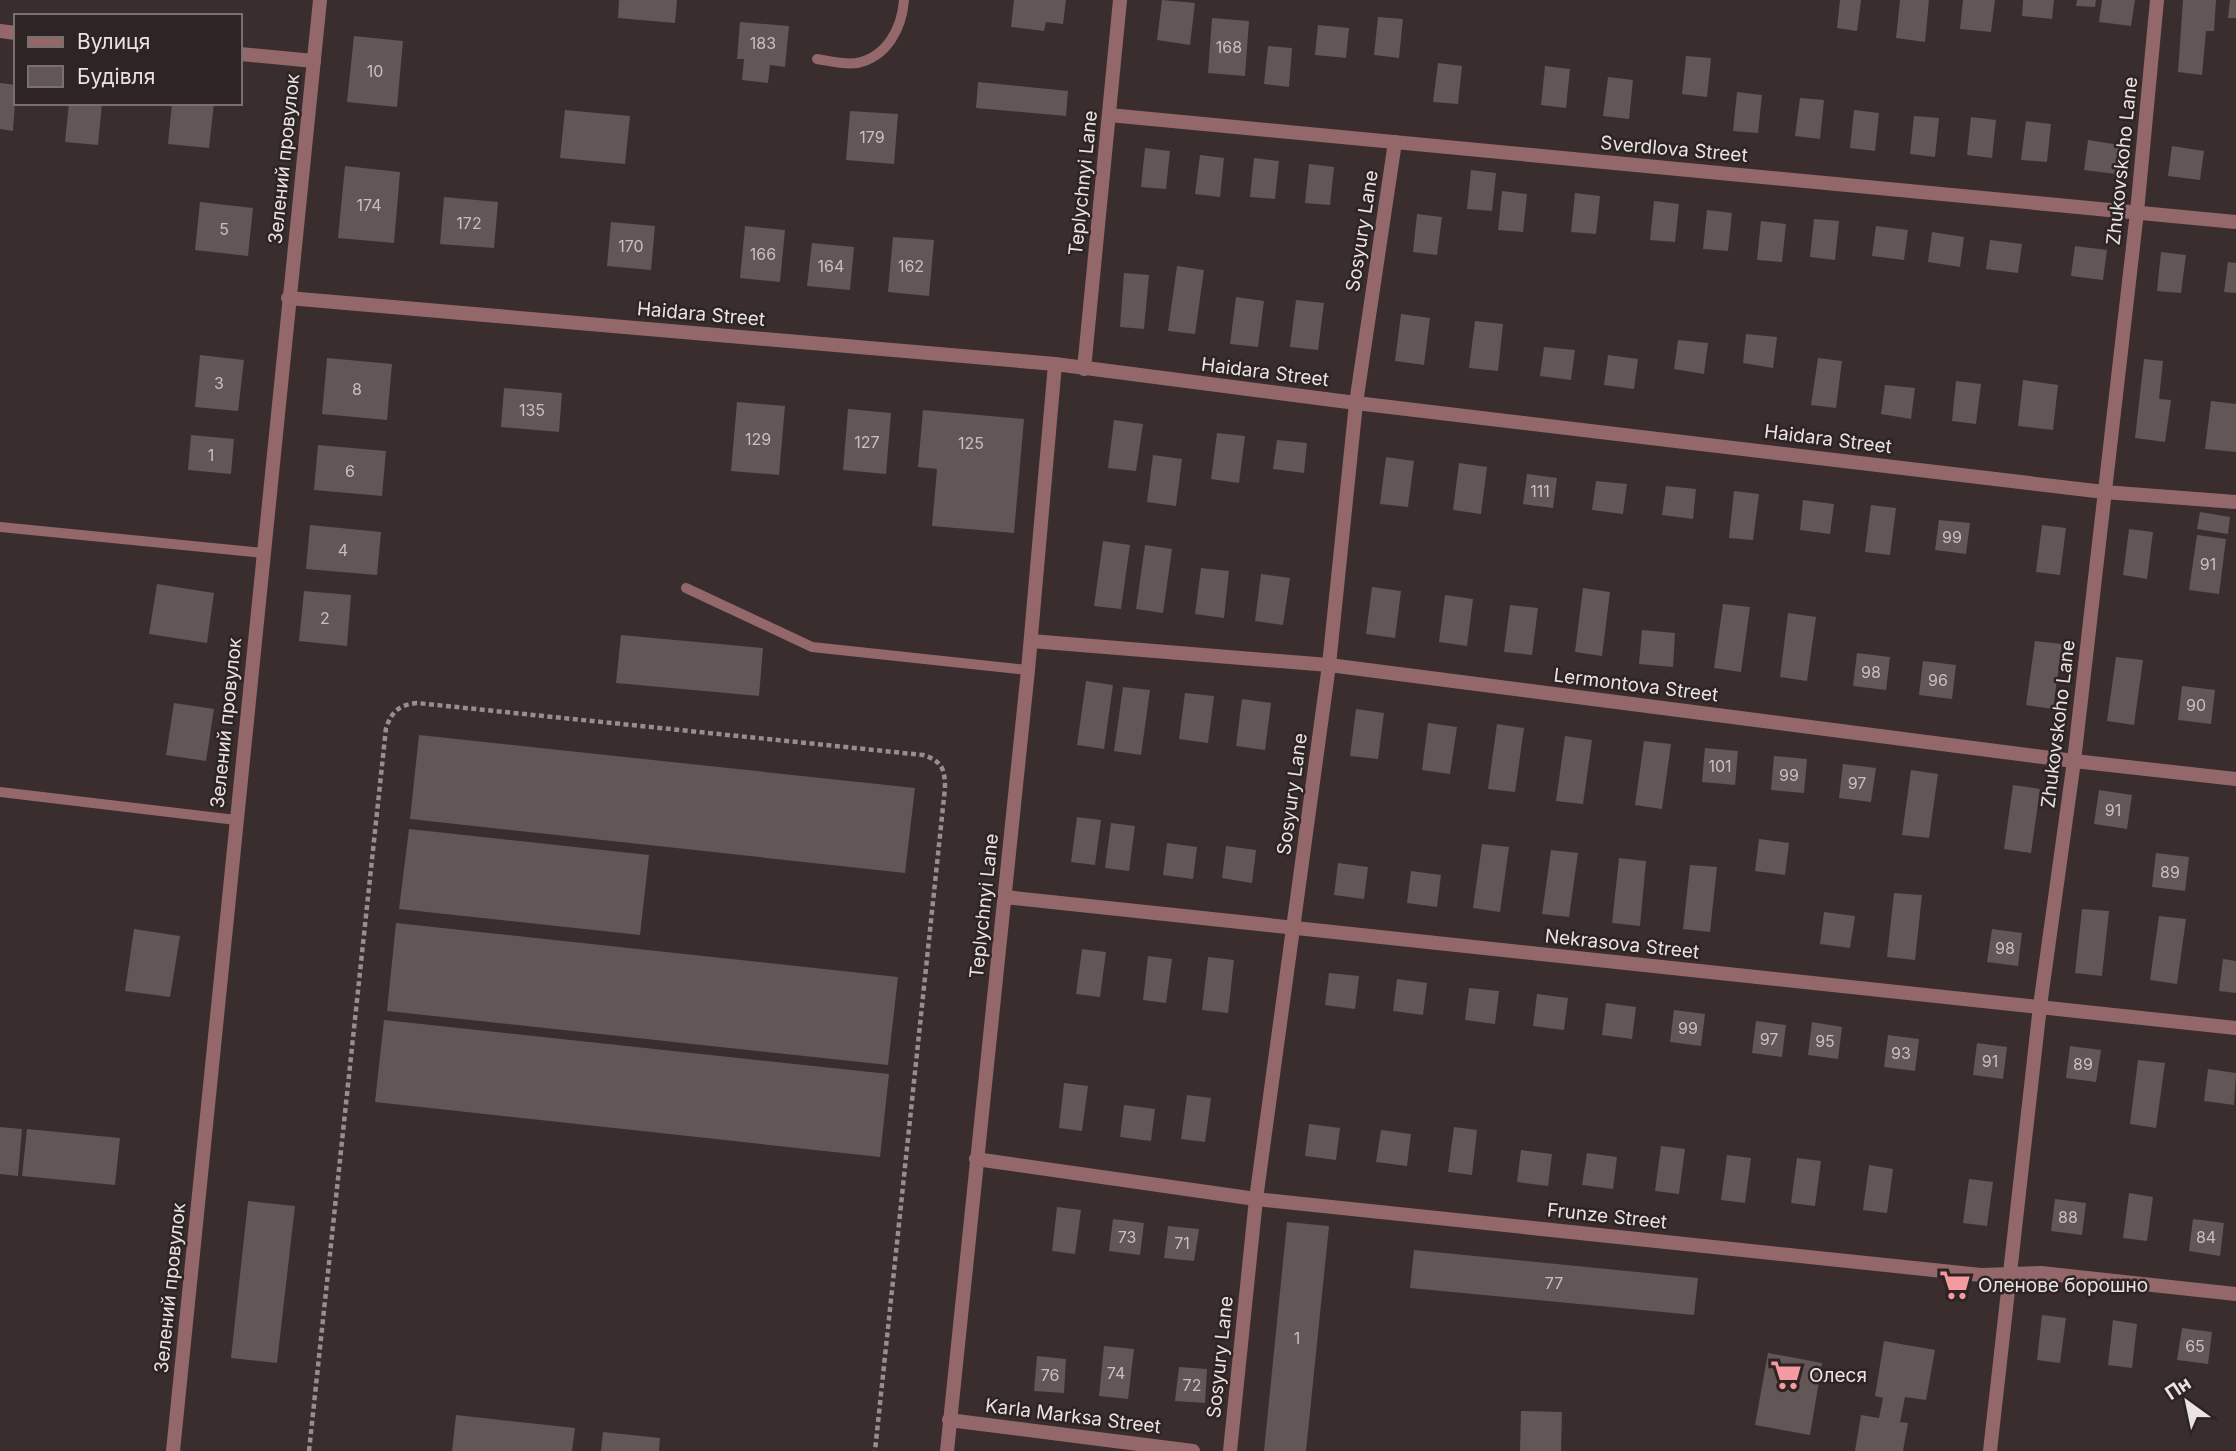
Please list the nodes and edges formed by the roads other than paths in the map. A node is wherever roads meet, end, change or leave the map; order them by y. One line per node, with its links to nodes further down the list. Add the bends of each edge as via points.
1 (320, 0): 7 (street, Зелений провулок)
2 (904, 0): 6 (lane, via 898,30 874,55 856,63)
3 (1120, 0): 8 (street, Teplychnyi Lane)
4 (2157, 0): 10 (street, Zhukovskoho Lane)
5 (242, 54): 7 (street)
6 (817, 59)
7 (314, 61): 12 (street, Зелений провулок)
8 (1109, 115): 9 (street, Sverdlova Street); 14 (street, Teplychnyi Lane)
9 (1395, 142): 10 (street, Sverdlova Street); 15 (street, Sosyury Lane)
10 (2137, 212): 11 (street, Sverdlova Street); 16 (street, Zhukovskoho Lane)
11 (2236, 222)
12 (288, 298): 13 (street, Haidara Street); 19 (street, Зелений провулок)
13 (1055, 364): 14 (street, Haidara Street); 21 (street, Teplychnyi Lane)
14 (1084, 369): 15 (street, Haidara Street)
15 (1356, 403): 16 (street, Haidara Street); 22 (street, Sosyury Lane)
16 (2104, 492): 17 (street, Haidara Street); 24 (street, Zhukovskoho Lane)
17 (2236, 502)
18 (0, 527): 19 (lane)
19 (263, 554): 27 (street, Зелений провулок)
20 (686, 588): 23 (lane, via 812,648)
21 (1031, 641): 22 (street, Lermontova Street); 23 (street, Teplychnyi Lane)
22 (1329, 665): 24 (street, Lermontova Street); 29 (street, Sosyury Lane)
23 (1028, 670): 28 (street, Teplychnyi Lane)
24 (2074, 761): 25 (street, Lermontova Street); 30 (street, Zhukovskoho Lane)
25 (2236, 779)
26 (0, 792): 27 (lane)
27 (236, 820): 37 (street, Зелений провулок)
28 (1005, 897): 29 (street, Nekrasova Street); 32 (street, Teplychnyi Lane)
29 (1294, 929): 30 (street, Nekrasova Street); 33 (street, Sosyury Lane)
30 (2040, 1006): 31 (street, Nekrasova Street); 34 (street, Zhukovskoho Lane)
31 (2236, 1028)
32 (976, 1159): 33 (street, Frunze Street); 36 (street, Teplychnyi Lane)
33 (1256, 1199): 34 (street, Frunze Street, via 1981,1275); 40 (street, Sosyury Lane)
34 (2009, 1273): 35 (street, Frunze Street); 41 (street, Zhukovskoho Lane)
35 (2236, 1294)
36 (949, 1420): 38 (street, Teplychnyi Lane); 39 (street, Karla Marksa Street)
37 (173, 1451)
38 (947, 1451)
39 (1193, 1451)
40 (1230, 1451)
41 (1990, 1451)

